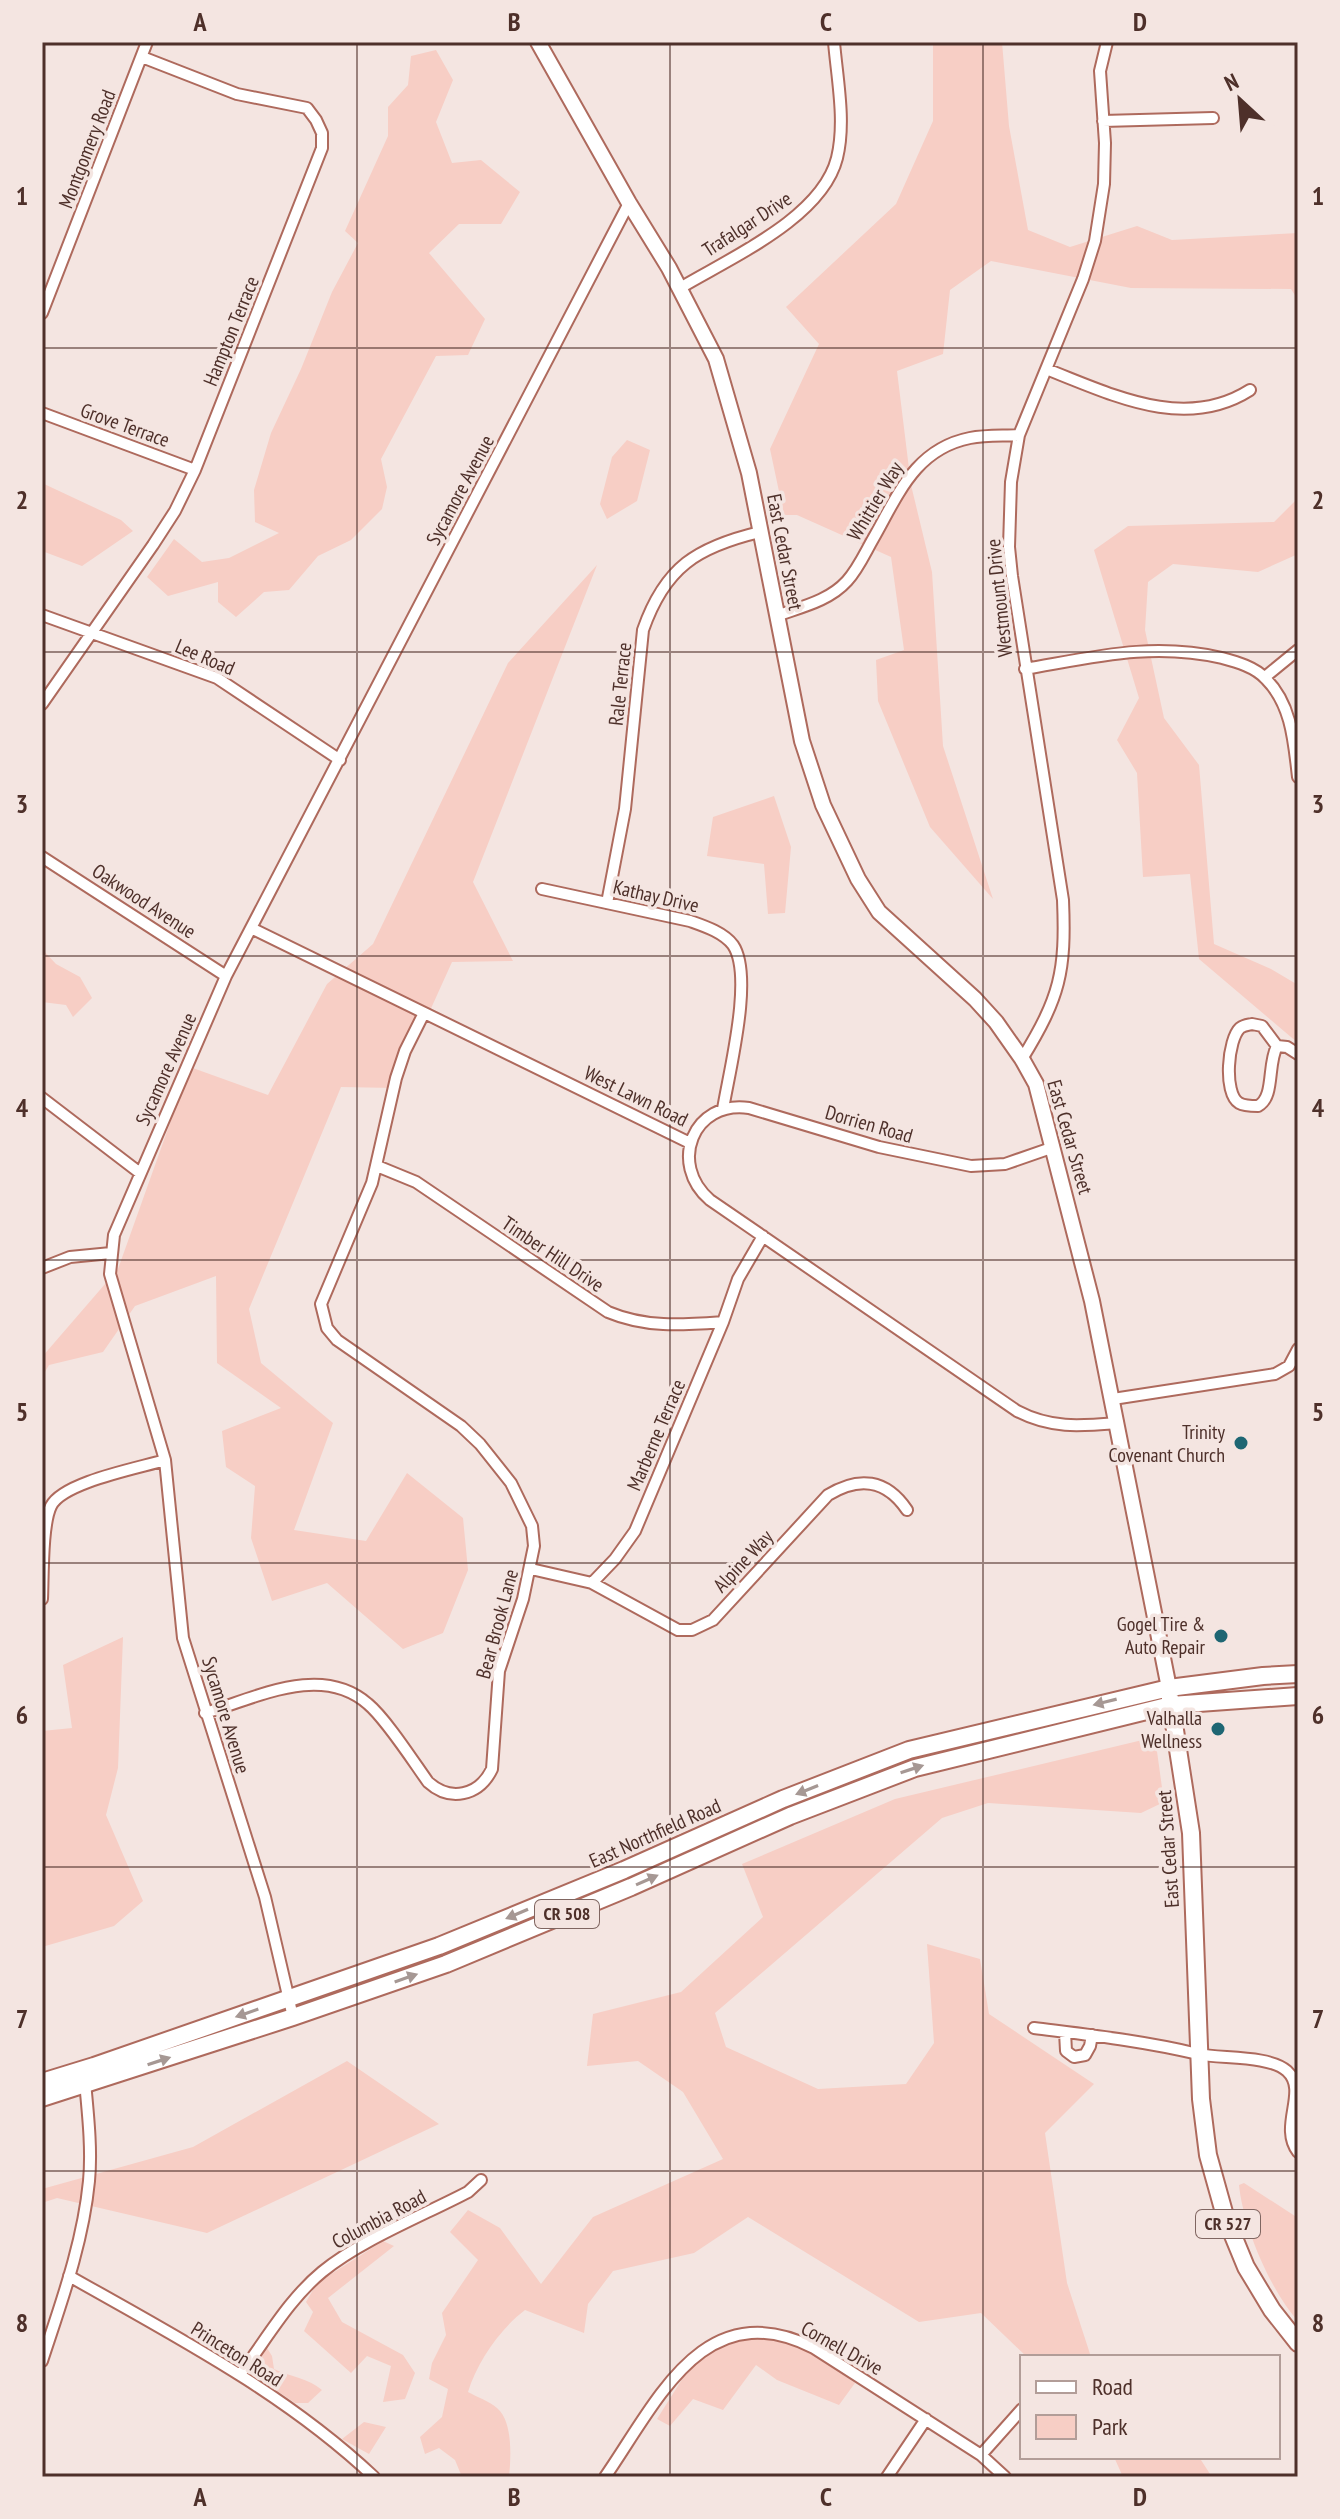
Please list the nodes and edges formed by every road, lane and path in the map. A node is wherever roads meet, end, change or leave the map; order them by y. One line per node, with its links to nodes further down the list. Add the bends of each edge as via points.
1 (147, 42): 5 (street, Montgomery Road)
2 (538, 42): 8 (main road, East Cedar Street / CR 527)
3 (834, 42): 9 (street, Trafalgar Drive, via 840,138 829,179 791,221)
4 (1107, 42): 7 (street, Westmount Drive, via 1100,71)
5 (142, 57): 10 (street, Montgomery Road); 15 (street, Hampton Terrace, via 237,94 307,108 322,133 319,163)
6 (1213, 118): 7 (street)
7 (1103, 121): 11 (street, Westmount Drive, via 1104,184 1095,241)
8 (629, 203): 9 (main road, East Cedar Street / CR 527); 24 (street, Sycamore Avenue)
9 (680, 288): 16 (main road, East Cedar Street / CR 527, via 716,359)
10 (42, 313)
11 (1046, 369): 12 (street, via 1161,408 1205,409 1230,403); 14 (street, Westmount Drive)
12 (1250, 390)
13 (42, 413): 15 (street, Grove Terrace)
14 (1019, 435): 18 (street, Whittier Way, via 972,437 932,452 904,484 847,581 821,599); 21 (street, Westmount Drive, via 1009,547)
15 (195, 470): 19 (street, Hampton Terrace, via 160,534)
16 (760, 532): 18 (main road, East Cedar Street / CR 527); 28 (street, Rale Terrace, via 722,542 689,559 652,606 643,630 625,809)
17 (42, 615): 19 (street, Lee Road)
18 (776, 616): 34 (main road, East Cedar Street / CR 527, via 802,741 823,805 858,879 879,912 975,999)
19 (92, 633): 23 (street, Hampton Terrace); 24 (street, Lee Road, via 217,678)
20 (1298, 650): 22 (street)
21 (1025, 669): 22 (street, via 1156,649 1238,662); 34 (street, Westmount Drive, via 1065,941 1047,1020)
22 (1265, 677): 25 (street, via 1293,727)
23 (42, 704)
24 (340, 760): 29 (street, Sycamore Avenue)
25 (1298, 777)
26 (42, 857): 30 (street, Oakwood Avenue)
27 (542, 889): 28 (street, Kathay Drive)
28 (607, 903): 36 (street, Kathay Drive, via 690,921 732,943 739,958 741,1000)
29 (253, 929): 30 (street, Sycamore Avenue); 31 (street, West Lawn Road)
30 (226, 976): 40 (street, Sycamore Avenue)
31 (424, 1013): 37 (street, West Lawn Road); 39 (street, Bear Brook Lane, via 396,1078)
32 (1277, 1046): 32 (street, via 1262,1026 1239,1029 1227,1081 1238,1103 1265,1102); 33 (street)
33 (1298, 1054)
34 (1022, 1059): 38 (main road, East Cedar Street / CR 527, via 1036,1084)
35 (42, 1098): 40 (street)
36 (723, 1109): 37 (street, via 700,1124); 38 (street, Dorrien Road, via 749,1108 879,1147 971,1166 1005,1164)
37 (690, 1143): 41 (street, West Lawn Road, via 691,1175 702,1193)
38 (1054, 1147): 46 (main road, East Cedar Street / CR 527)
39 (377, 1166): 44 (street, Timber Hill Drive, via 416,1182 608,1312 650,1325); 50 (street, Bear Brook Lane, via 325,1291 323,1320 337,1340 461,1426 496,1462 532,1526)
40 (140, 1173): 42 (street, Sycamore Avenue)
41 (763, 1236): 44 (street, Marberne Terrace, via 738,1279); 47 (street, West Lawn Road, via 1017,1411 1036,1421 1072,1427)
42 (111, 1253): 43 (street, via 70,1257); 48 (street, Sycamore Avenue, via 110,1274)
43 (42, 1268)
44 (723, 1322): 51 (street, Marberne Terrace, via 635,1531)
45 (1298, 1349): 46 (street, via 1289,1366 1275,1374)
46 (1113, 1399): 47 (main road, East Cedar Street / CR 527)
47 (1118, 1423): 54 (main road, East Cedar Street / CR 527)
48 (165, 1460): 52 (street, via 58,1496 47,1520); 56 (street, Sycamore Avenue, via 183,1638)
49 (907, 1510): 51 (street, Alpine Way, via 883,1487 840,1487 713,1620 692,1630 678,1630)
50 (531, 1569): 51 (street); 56 (street, Bear Brook Lane, via 499,1671 492,1769 471,1792 448,1794 434,1787 369,1704 340,1688 298,1685)
51 (592, 1583)
52 (42, 1599)
53 (1298, 1674): 54 (main road, East Northfield Road / CR 508)
54 (1170, 1696): 55 (main road, East Northfield Road / CR 508); 57 (main road, East Northfield Road / CR 508, one-way to 57, via 909,1750); 58 (main road, East Northfield Road / CR 508, one-way to 54); 70 (main road, East Cedar Street / CR 527, via 1191,1833)
55 (1298, 1696)
56 (205, 1713): 65 (street, Sycamore Avenue, via 265,1897)
57 (877, 1762): 58 (main road); 59 (main road, East Northfield Road / CR 508, one-way to 59)
58 (884, 1780): 60 (main road, East Northfield Road / CR 508)
59 (731, 1822): 60 (main road); 61 (main road, East Northfield Road / CR 508)
60 (739, 1840): 62 (main road, East Northfield Road / CR 508, one-way to 60)
61 (583, 1887): 62 (main road); 63 (main road, East Northfield Road / CR 508, one-way to 63)
62 (593, 1903): 64 (main road, East Northfield Road / CR 508)
63 (439, 1946): 64 (main road); 65 (main road, East Northfield Road / CR 508)
64 (446, 1964): 66 (main road, East Northfield Road / CR 508, one-way to 64)
65 (287, 1999): 66 (street, Sycamore Avenue); 71 (main road, East Northfield Road / CR 508, one-way to 71)
66 (293, 2017): 71 (main road, East Northfield Road / CR 508, one-way to 66)
67 (1034, 2028): 68 (street)
68 (1065, 2032): 69 (street); 69 (street, via 1066,2051 1074,2057 1085,2055)
69 (1092, 2035): 70 (street)
70 (1199, 2054): 74 (street, via 1286,2069 1294,2082 1289,2130); 77 (main road, East Cedar Street / CR 527, via 1208,2155 1225,2216 1246,2267)
71 (83, 2077): 72 (main road, East Northfield Road / CR 508); 73 (main road, East Northfield Road / CR 508); 76 (street, via 89,2178)
72 (42, 2082)
73 (42, 2098)
74 (1298, 2152)
75 (481, 2180): 79 (street, Columbia Road, via 322,2272)
76 (69, 2276): 78 (street); 79 (street, Princeton Road)
77 (1298, 2343)
78 (42, 2361)
79 (241, 2373): 83 (street, Princeton Road, via 341,2445)
80 (1020, 2411): 82 (street)
81 (926, 2419): 82 (street, Cornell Drive); 84 (street, Cornell Drive, via 800,2341 767,2333 734,2336 704,2349 679,2371); 85 (street)
82 (981, 2455): 86 (street, Cornell Drive)
83 (374, 2477)
84 (605, 2477)
85 (887, 2477)
86 (1005, 2477)

